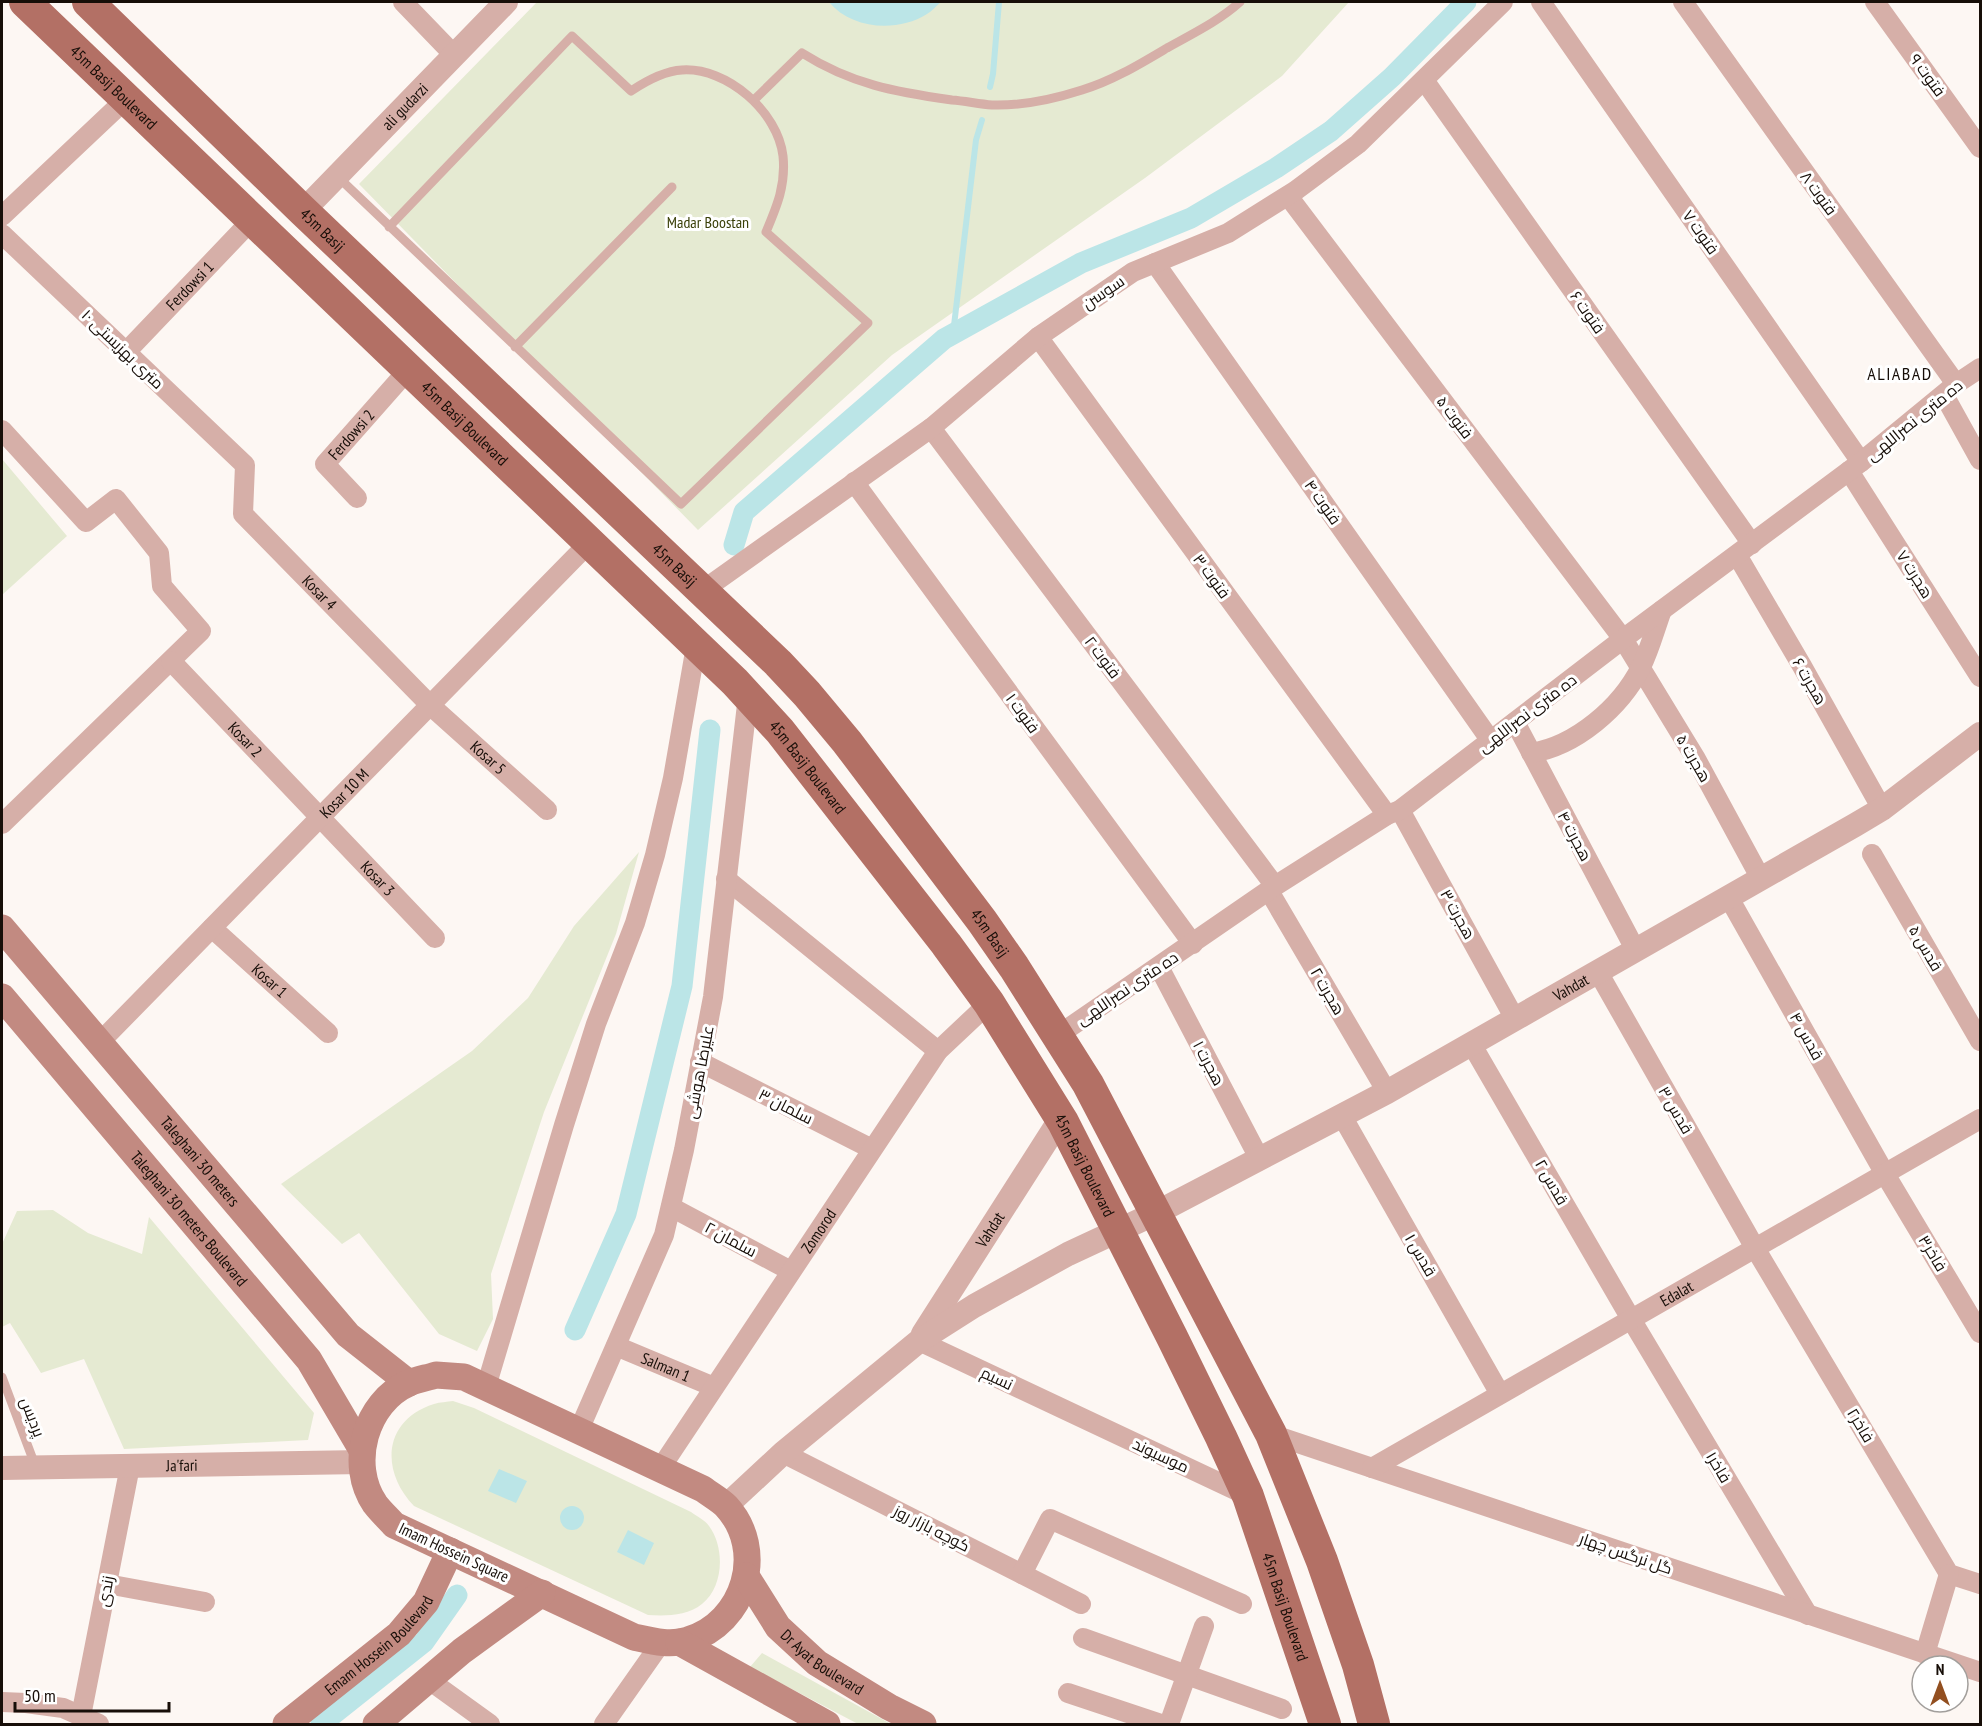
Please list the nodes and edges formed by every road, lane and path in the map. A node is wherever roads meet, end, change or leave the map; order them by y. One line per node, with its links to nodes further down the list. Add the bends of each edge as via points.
1 (25, 2): 12 (main road, 45m Basij Boulevard)
2 (88, 2): 18 (main road, 45m Basij)
3 (403, 2): 10 (street)
4 (506, 2): 10 (street, ali gudarzi)
5 (1240, 2): 13 (lane, via 1198,31 1122,73 1083,90 1037,102 993,105 876,87 827,69 802,53)
6 (1503, 2): 11 (street, سوسن)
7 (1541, 2): 34 (street, فتوت ۷)
8 (1683, 2): 29 (street, فتوت ۸)
9 (1875, 2): 14 (street, فتوت ۹)
10 (455, 56): 15 (street, ali gudarzi)
11 (1424, 80): 17 (street, سوسن, via 1358,144); 38 (street, فتوت ۶)
12 (126, 99): 19 (street); 20 (main road, 45m Basij Boulevard)
13 (754, 100): 21 (lane, via 732,84 704,72 682,70 660,75 631,91 572,36); 25 (lane, via 765,113 783,154 783,184 766,232 868,323 681,504)
14 (1980, 148)
15 (338, 177): 18 (street, ali gudarzi); 21 (lane)
16 (672, 187): 25 (lane)
17 (1288, 196): 23 (street, سوسن, via 1228,233); 41 (street, فتوت ۵)
18 (303, 211): 39 (main road, 45m Basij)
19 (2, 216)
20 (252, 220): 26 (street, Ferdowsi 1); 28 (main road, 45m Basij Boulevard)
21 (389, 226): 25 (lane)
22 (2, 234): 26 (street, ۱۰ متری بهزیستی)
23 (1155, 263): 24 (street, سوسن, via 1133,272); 50 (street, فتوت ۴)
24 (1038, 337): 30 (street, سوسن); 54 (street, فتوت ۳)
25 (515, 347)
26 (126, 352): 33 (street, ۱۰ متری بهزیستی)
27 (1980, 368): 29 (street, ده متری نصراللهی)
28 (408, 370): 36 (street, Ferdowsi 2, via 325,465); 37 (main road, 45m Basij Boulevard)
29 (1950, 390): 32 (street, فتوت ۸); 34 (street, ده متری نصراللهی)
30 (931, 428): 35 (street, سوسن); 60 (street, فتوت ۲)
31 (2, 430): 43 (street, via 86,522 116,499 159,554 162,586 201,631)
32 (1980, 460)
33 (245, 465): 47 (street, Kosar 4, via 243,514)
34 (1855, 467): 38 (street, ده متری نصراللهی); 45 (street, هجرت ۷)
35 (854, 482): 39 (street, سوسن); 67 (street, فتوت ۱)
36 (357, 498)
37 (589, 543): 42 (main road, 45m Basij Boulevard); 47 (street, Kosar 10 M)
38 (1745, 550): 40 (street, ده متری نصراللهی); 52 (street, هجرت ۶, via 1802,666)
39 (702, 591): 62 (main road, 45m Basij, via 778,663 848,742)
40 (1662, 610): 41 (street, ده متری نصراللهی); 44 (street)
41 (1623, 639): 44 (street, هجرت ۵); 48 (street, ده متری نصراللهی)
42 (696, 646): 46 (main road, 45m Basij Boulevard); 99 (street, via 655,855 635,923 596,1024)
43 (171, 661): 55 (street, Kosar 2); 56 (street)
44 (1640, 668): 51 (street, via 1605,714 1573,739); 59 (street, هجرت ۵, via 1696,759)
45 (1980, 677)
46 (748, 696): 58 (street, علیرضا هوشی); 66 (main road, 45m Basij Boulevard, via 780,731)
47 (431, 706): 53 (street, Kosar 5); 55 (street, Kosar 10 M)
48 (1515, 722): 50 (street, ده متری نصراللهی); 51 (street, هجرت ۴)
49 (1978, 737): 52 (street, Vahdat)
50 (1491, 741): 54 (street, ده متری نصراللهی)
51 (1531, 753): 68 (street, هجرت ۴)
52 (1882, 809): 59 (street, Vahdat)
53 (547, 810)
54 (1393, 812): 60 (street, ده متری نصراللهی); 73 (street, هجرت ۳)
55 (321, 818): 64 (street, Kosar 10 M); 65 (street, Kosar 3)
56 (2, 824)
57 (1872, 854): 76 (street, قدس ۵)
58 (726, 879): 79 (street); 80 (street, علیرضا هوشی, via 713,998)
59 (1761, 879): 61 (street, Vahdat)
60 (1272, 889): 67 (street, ده متری نصراللهی); 81 (street, هجرت ۲)
61 (1730, 897): 68 (street, Vahdat); 87 (street, قدس ۴)
62 (982, 921): 66 (main road); 75 (main road, 45m Basij)
63 (2, 928): 77 (main road, Taleghani 30 meters)
64 (212, 928): 74 (street, Kosar 1); 77 (street, Kosar 10 M)
65 (435, 938)
66 (946, 944): 72 (main road, 45m Basij Boulevard)
67 (1192, 944): 69 (street, ده متری نصراللهی)
68 (1635, 949): 70 (street, Vahdat)
69 (1159, 967): 75 (street, ده متری نصراللهی); 86 (street, هجرت ۱)
70 (1598, 972): 73 (street, Vahdat); 91 (street, قدس ۳)
71 (2, 997): 106 (main road, Taleghani 30 meters Boulevard, via 309,1360)
72 (989, 1003): 79 (street, Zomorod); 83 (main road, 45m Basij Boulevard)
73 (1515, 1019): 78 (street, Vahdat)
74 (328, 1033)
75 (1057, 1036): 89 (main road, 45m Basij, via 1093,1093)
76 (1980, 1041)
77 (99, 1043): 98 (main road, Taleghani 30 meters, via 348,1335)
78 (1472, 1045): 81 (street, Vahdat); 93 (street, قدس ۲)
79 (938, 1051): 85 (street, Zomorod)
80 (700, 1062): 85 (street, سلمان ۳); 88 (street, علیرضا هوشی)
81 (1387, 1092): 82 (street, Vahdat)
82 (1342, 1116): 86 (street, Vahdat); 101 (street, قدس ۱)
83 (1060, 1118): 90 (main road, 45m Basij Boulevard); 95 (street, Vahdat)
84 (1980, 1119): 87 (street, Edalat)
85 (872, 1149): 92 (street, Zomorod)
86 (1259, 1158): 89 (street, Vahdat)
87 (1885, 1174): 91 (street, Edalat); 94 (street, فاخر۳)
88 (670, 1207): 92 (street, سلمان ۲); 96 (street, علیرضا هوشی, via 664,1235)
89 (1156, 1213): 90 (street, Vahdat); 104 (main road)
90 (1119, 1231): 95 (street, Vahdat, via 1024,1277); 112 (main road, 45m Basij Boulevard)
91 (1755, 1248): 93 (street, Edalat); 116 (street, فاخر۲)
92 (791, 1271): 100 (street, Zomorod)
93 (1631, 1319): 101 (street, Edalat); 124 (street, فاخر۱)
94 (1980, 1332)
95 (918, 1341): 102 (street, نسیم); 105 (street, Vahdat)
96 (616, 1346): 100 (street, Salman 1); 103 (street, علیرضا هوشی)
97 (2, 1377): 109 (lane, پردیس)
98 (408, 1383): 99 (main road, Imam Hossein Square, via 436,1375 464,1377); 106 (main road, Imam Hossein Square, via 386,1400 369,1423)
99 (486, 1387): 103 (main road, Imam Hossein Square)
100 (714, 1387): 111 (street, Zomorod)
101 (1500, 1394): 110 (street, Edalat)
102 (1075, 1414): 112 (street, موسیوند)
103 (579, 1431): 111 (main road, Imam Hossein Square)
104 (1271, 1434): 110 (street, گل نرگس چهار); 145 (main road, via 1322,1561)
105 (783, 1453): 113 (street, Vahdat); 115 (street, کوچه بازار روز)
106 (362, 1456): 107 (street, Ja'fari); 114 (main road, Imam Hossein Square, via 364,1478 375,1504 394,1525)
107 (130, 1466): 109 (street, Ja'fari); 118 (street, زندی)
108 (2, 1468): 109 (street, Ja'fari)
109 (37, 1468)
110 (1372, 1468): 124 (street, گل نرگس چهار)
111 (660, 1469): 113 (main road, Imam Hossein Square, via 704,1489)
112 (1248, 1496): 144 (main road, 45m Basij Boulevard)
113 (726, 1506): 117 (main road, Imam Hossein Square, via 741,1529 748,1556)
114 (450, 1551): 120 (main road, Imam Hossein Square); 136 (main road, Emam Hossein Boulevard, via 426,1602 399,1634)
115 (1022, 1574): 122 (street, کوچه بازار روز); 123 (street, via 1050,1519)
116 (1949, 1574): 119 (street); 128 (street)
117 (746, 1576): 127 (main road, Imam Hossein Square, via 733,1609 714,1628 688,1640); 141 (main road, Dr Ayat Boulevard, via 778,1627 818,1663)
118 (107, 1584): 121 (street); 134 (street, زندی)
119 (1980, 1584)
120 (542, 1593): 127 (main road, Imam Hossein Square, via 634,1637); 130 (main road)
121 (205, 1602)
122 (1082, 1604)
123 (1242, 1604)
124 (1808, 1615): 128 (street, گل نرگس چهار)
125 (1204, 1626): 129 (street)
126 (1083, 1638): 129 (street)
127 (670, 1642): 139 (street); 140 (main road)
128 (1925, 1654)
129 (1186, 1676): 133 (street); 143 (street)
130 (429, 1680): 137 (main road); 138 (street)
131 (1068, 1693): 142 (street)
132 (2, 1702): 134 (street, via 63,1708)
133 (1282, 1709)
134 (81, 1716): 135 (street)
135 (99, 1725)
136 (286, 1725)
137 (376, 1725)
138 (490, 1725)
139 (604, 1725)
140 (827, 1725)
141 (922, 1725)
142 (1161, 1725)
143 (1169, 1725)
144 (1325, 1725)
145 (1374, 1725)

